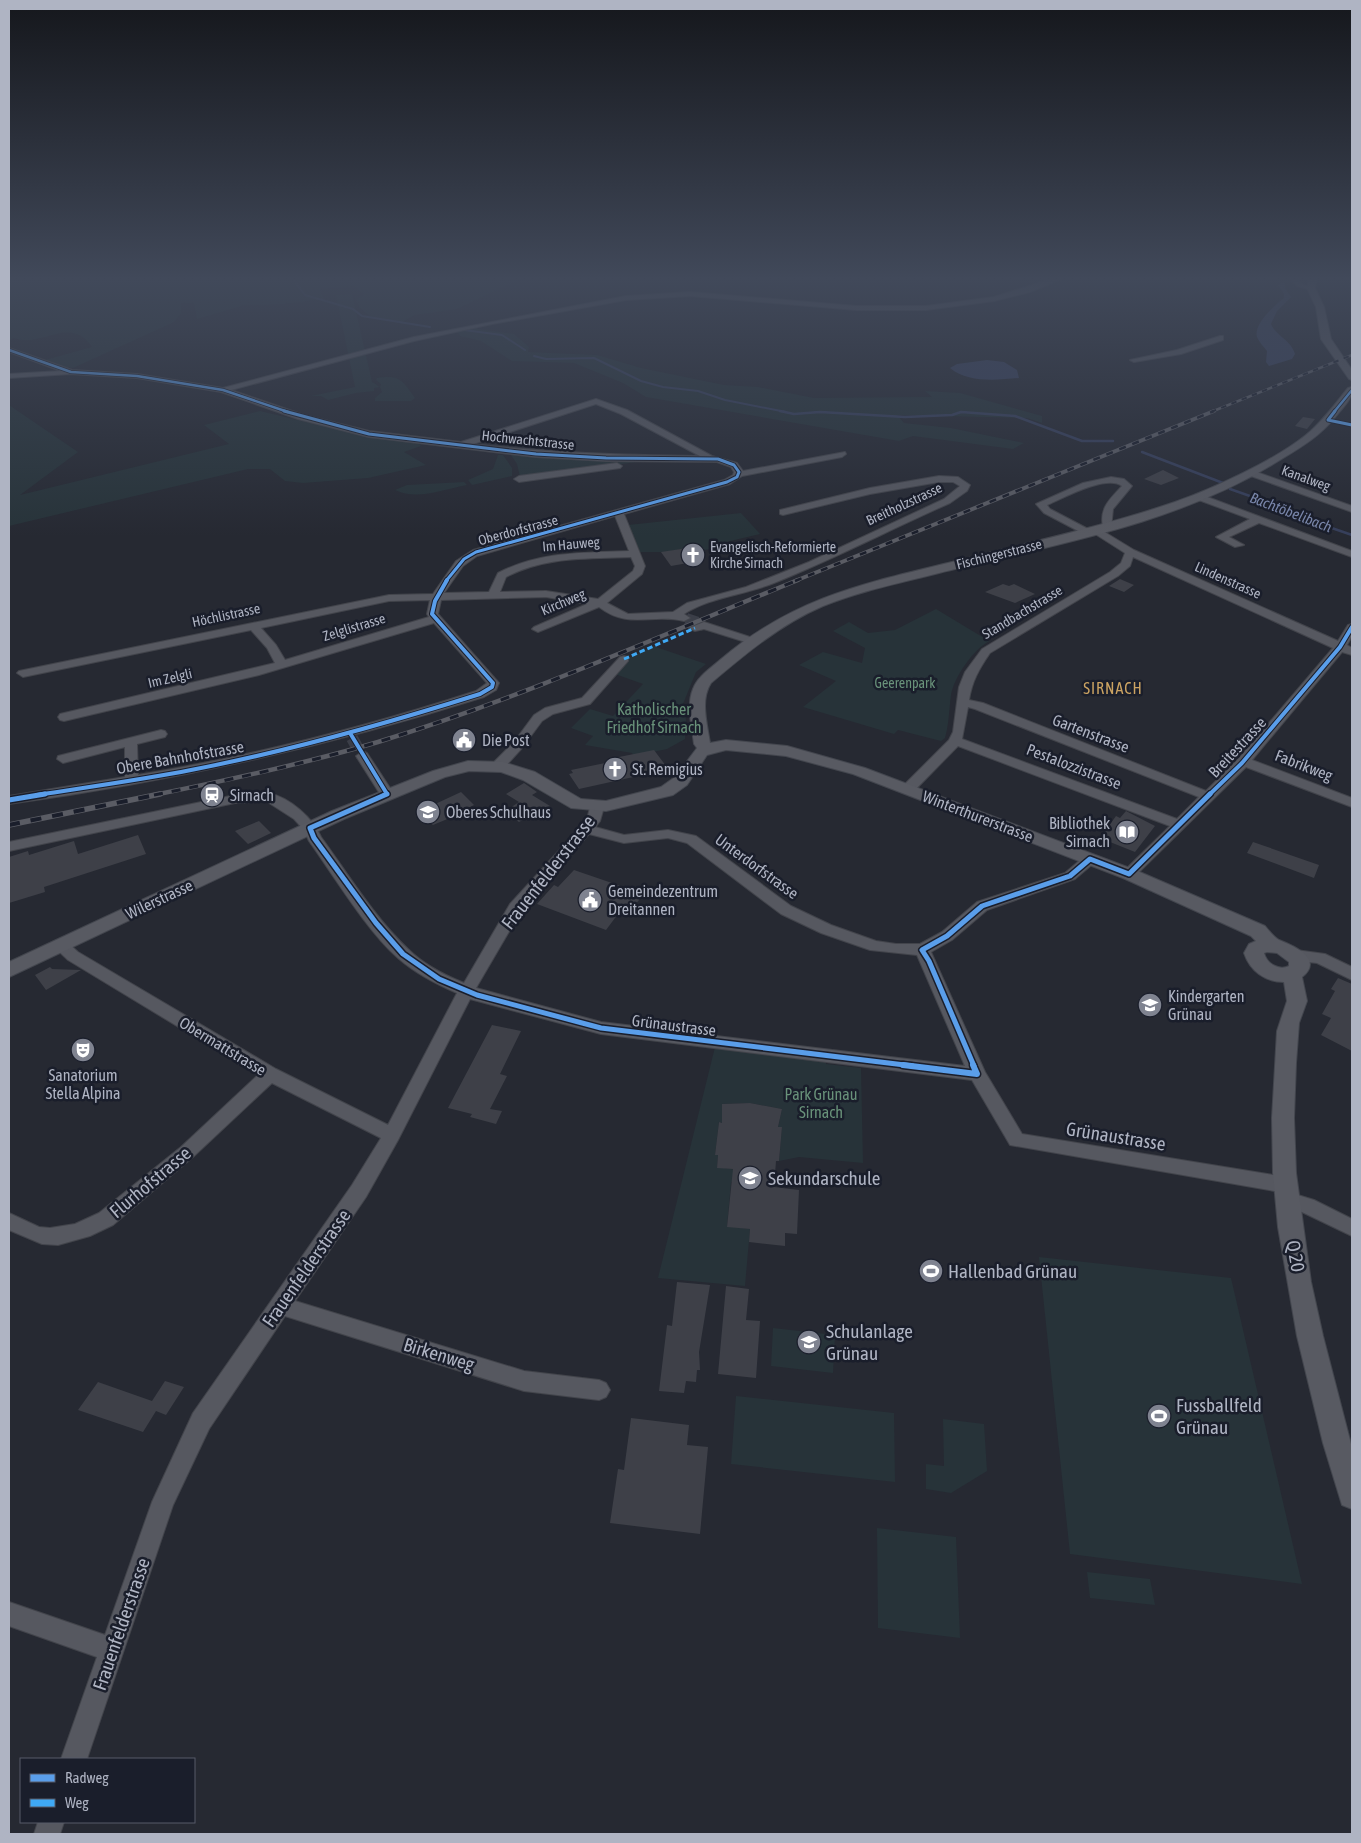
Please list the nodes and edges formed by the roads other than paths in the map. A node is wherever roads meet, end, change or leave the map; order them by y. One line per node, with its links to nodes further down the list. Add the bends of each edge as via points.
1 (48, 364): 4 (street)
2 (319, 364): 7 (street)
3 (1344, 364): 5 (main road)
4 (71, 372): 6 (street); 7 (street, Hochwachtstrasse, via 137,376)
5 (1352, 375)
6 (9, 376)
7 (222, 390): 9 (street, Hochwachtstrasse, via 333,426 369,434)
8 (1352, 390): 13 (main road, Fischingerstrasse, via 1309,438)
9 (461, 445): 11 (street, Hochwachtstrasse, via 566,456); 12 (street, via 596,401 624,412)
10 (842, 454): 14 (street)
11 (659, 458): 12 (street, Hochwachtstrasse); 15 (street, Hochwachtstrasse)
12 (708, 459): 14 (street, Hochwachtstrasse, via 730,462 737,467)
13 (1251, 473): 16 (main road, Fischingerstrasse); 17 (street, Kanalweg)
14 (739, 474): 18 (street, via 728,482)
15 (519, 479)
16 (1199, 496): 20 (street); 21 (main road, Fischingerstrasse, via 1161,512)
17 (1352, 509)
18 (618, 512): 24 (street); 27 (street, Oberdorfstrasse, via 472,554 461,563)
19 (783, 512): 28 (street, Breitholzstrasse, via 870,491 939,479 956,479 966,484 964,490 947,501 813,564 750,589 691,605 681,617 623,617)
20 (1258, 519): 22 (street, via 1221,538); 25 (street)
21 (1097, 530): 21 (street, Lindenstrasse, via 1047,511 1041,504 1102,479 1121,480 1127,486 1106,509 1105,518); 23 (street, Lindenstrasse); 34 (main road, Fischingerstrasse, via 830,598)
22 (1239, 545)
23 (1130, 552): 35 (street, Lindenstrasse); 39 (street, Standbachstrasse, via 1126,564 1114,574 986,651 971,672)
24 (636, 554): 26 (street, Im Hauweg, via 561,557 537,562 502,575); 28 (street, via 640,566 638,572)
25 (1352, 554)
26 (494, 594): 27 (street); 28 (street, via 557,595)
27 (437, 596): 29 (street, via 432,609); 30 (street, Höchlistrasse, via 364,601)
28 (600, 603): 33 (street, Kirchweg)
29 (435, 619): 37 (street, Zelglistrasse); 49 (street, Obere Bahnhofstrasse, via 488,676 492,687 463,702 351,735 190,770)
30 (253, 625): 37 (street); 38 (street, Höchlistrasse)
31 (699, 627): 34 (street)
32 (1352, 627): 35 (street, Breitestrasse)
33 (538, 629)
34 (752, 641): 44 (main road, Fischingerstrasse, via 700,688 697,711 702,744)
35 (1346, 649): 47 (street, Breitestrasse)
36 (624, 658): 48 (street, via 586,701 549,711 538,718)
37 (282, 665): 40 (street, Im Zelgli)
38 (23, 673)
39 (962, 702): 42 (street, Standbachstrasse); 52 (street, Gartenstrasse)
40 (64, 717)
41 (161, 734): 43 (street)
42 (955, 741): 50 (street, Standbachstrasse); 56 (street, Pestalozzistrasse)
43 (131, 742): 46 (street); 49 (street)
44 (707, 749): 50 (main road, Winterthurerstrasse, via 739,745 787,751 838,764); 55 (main road, via 701,752 681,781 667,791)
45 (362, 756): 51 (street)
46 (63, 759)
47 (1243, 760): 52 (street, Breitestrasse); 54 (street, Fabrikweg)
48 (498, 766): 51 (main road, via 458,768); 55 (main road, via 528,776 570,801)
49 (132, 778): 53 (street, Obere Bahnhofstrasse)
50 (908, 789): 60 (main road, Winterthurerstrasse)
51 (387, 794): 57 (main road, Wilerstrasse)
52 (1208, 796): 56 (street, Breitestrasse)
53 (9, 800)
54 (1352, 802)
55 (597, 807): 58 (street, Frauenfelderstrasse, via 593,821)
56 (1180, 825): 61 (street, Breitestrasse)
57 (310, 828): 59 (street, Grünaustrasse, via 273,799 260,796); 62 (main road, Wilerstrasse); 68 (street, Grünaustrasse, via 376,923 403,954 439,979)
58 (586, 829): 64 (street, Unterdorfstrasse, via 624,839 668,834 691,839 786,910 826,929 875,946); 68 (street, Frauenfelderstrasse, via 515,908)
59 (9, 846)
60 (1090, 859): 61 (main road, Winterthurerstrasse); 64 (street, via 1070,876 982,906 947,936)
61 (1129, 874): 63 (main road, Winterthurerstrasse, via 1239,923)
62 (60, 945): 66 (main road, Wilerstrasse); 69 (street, Obermattstrasse, via 73,956)
63 (1266, 946): 65 (main road, via 1285,948); 65 (main road, via 1254,953 1257,963)
64 (922, 950): 70 (street, Grünaustrasse, via 930,961)
65 (1291, 968): 67 (street); 72 (main road, Q 20, via 1297,1001 1291,1010 1283,1089)
66 (9, 970)
67 (1348, 972)
68 (467, 991): 70 (street, Grünaustrasse, via 600,1028); 71 (street, Frauenfelderstrasse)
69 (270, 1074): 71 (street, Obermattstrasse); 73 (street, Flurhofstrasse, via 187,1152 126,1205 98,1224 67,1235 42,1236)
70 (977, 1074): 72 (street, Grünaustrasse, via 1016,1140)
71 (392, 1135): 75 (street, Frauenfelderstrasse, via 359,1191)
72 (1287, 1193): 74 (street, Grünaustrasse); 77 (main road, Q 20, via 1292,1238 1316,1358)
73 (9, 1221)
74 (1352, 1228)
75 (281, 1306): 76 (street, Birkenweg, via 524,1381); 79 (street, Frauenfelderstrasse, via 201,1421 163,1502)
76 (599, 1390)
77 (1352, 1496)
78 (9, 1614): 79 (street)
79 (113, 1650): 80 (street, Frauenfelderstrasse)
80 (74, 1758)

